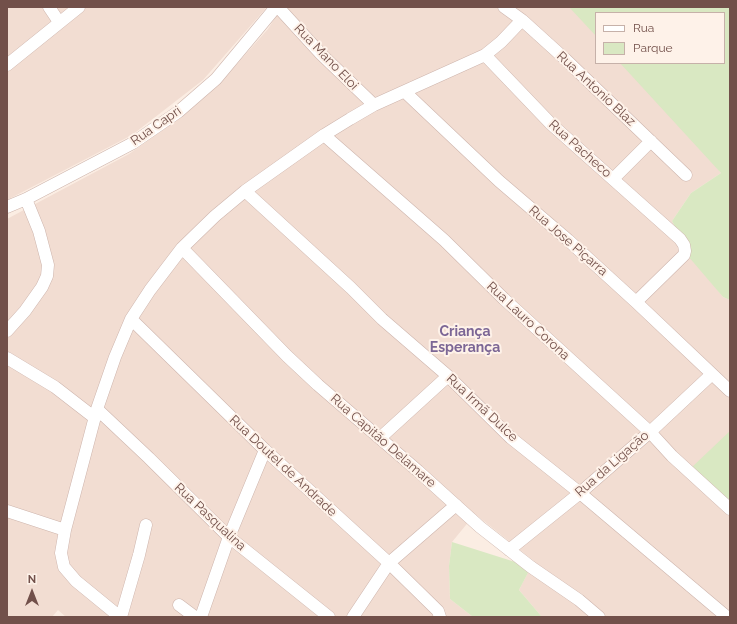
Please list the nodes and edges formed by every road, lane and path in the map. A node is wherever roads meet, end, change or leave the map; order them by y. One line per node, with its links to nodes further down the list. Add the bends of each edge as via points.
1 (49, 7): 6 (street)
2 (79, 7): 6 (street)
3 (277, 7): 10 (street, Rua Mano Eloi, via 320,54); 16 (street, Rua Capri, via 216,79 178,112 133,143)
4 (504, 7): 5 (street, Rua Antonio Blaz)
5 (522, 20): 7 (street, via 507,37); 12 (street, Rua Antonio Blaz)
6 (59, 22): 8 (street)
7 (485, 54): 9 (street); 14 (street, Rua Pacheco, via 551,124)
8 (7, 65)
9 (405, 92): 10 (street); 19 (street, Rua Jose Piçarra, via 499,181)
10 (374, 105): 11 (street)
11 (324, 135): 15 (street); 27 (street, Rua Lauro Corona, via 444,240 504,299)
12 (651, 141): 13 (street, Rua Antonio Blaz); 14 (street)
13 (686, 175)
14 (613, 179): 19 (street, Rua Pacheco, via 680,239 685,248 684,255)
15 (245, 191): 18 (street); 24 (street, Rua Irmã Dulce, via 382,319)
16 (26, 199): 17 (street, Rua Capri); 21 (street, via 39,231 48,265 47,276 25,311)
17 (7, 207)
18 (182, 248): 20 (street); 28 (street, Rua Capitão Delamare, via 287,356)
19 (636, 302): 23 (street, Rua Jose Piçarra)
20 (131, 319): 26 (street); 29 (street, Rua Doutel de Andrade)
21 (7, 331)
22 (7, 358): 26 (street, Rua Pasqualina)
23 (712, 374): 25 (street, Rua Jose Piçarra); 27 (street, Rua da Ligação)
24 (448, 376): 28 (street); 30 (street, Rua Irmã Dulce, via 512,438)
25 (730, 390)
26 (96, 413): 35 (street); 36 (street, Rua Pasqualina, via 149,458)
27 (650, 432): 30 (street, Rua da Ligação); 32 (street, Rua Lauro Corona, via 672,456)
28 (380, 438): 31 (street, Rua Capitão Delamare)
29 (265, 450): 36 (street); 38 (street, Rua Doutel de Andrade)
30 (580, 492): 37 (street, Rua da Ligação); 47 (street, Rua Irmã Dulce)
31 (456, 505): 37 (street, Rua Capitão Delamare); 38 (street)
32 (730, 509)
33 (7, 511): 35 (street)
34 (146, 525): 41 (street)
35 (65, 530): 41 (street, via 61,553 64,567 76,581)
36 (229, 537): 43 (street); 44 (street, Rua Pasqualina)
37 (509, 550): 46 (street, Rua Capitão Delamare)
38 (389, 563): 40 (street, Rua Doutel de Andrade); 45 (street)
39 (179, 605): 42 (street)
40 (439, 614)
41 (120, 617)
42 (195, 617)
43 (201, 617)
44 (329, 617)
45 (353, 617)
46 (599, 617)
47 (727, 617)

